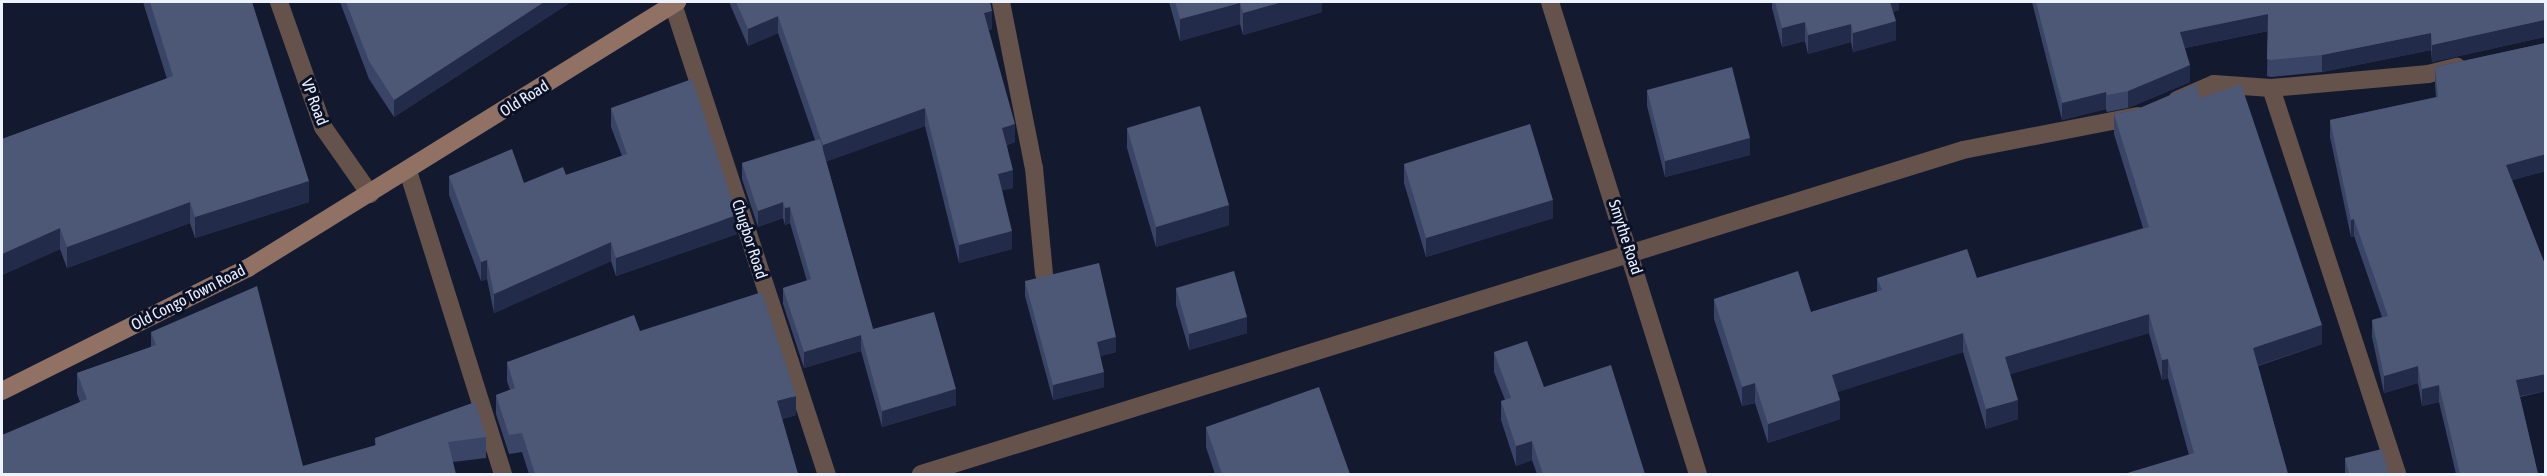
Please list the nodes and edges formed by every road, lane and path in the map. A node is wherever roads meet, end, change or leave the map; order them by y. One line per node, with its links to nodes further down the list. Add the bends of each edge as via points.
1 (279, 2): 8 (street, VP Road, via 323,127)
2 (1001, 2): 10 (street, via 1034,168)
3 (1550, 2): 9 (street, Smythe Road)
4 (675, 3): 7 (street, Old Road); 13 (street, Chugbor Road)
5 (2471, 64): 6 (street, via 2428,74)
6 (2271, 88): 9 (street, via 2214,84 2132,119 1963,150); 16 (street)
7 (408, 171): 8 (street, Old Road); 12 (street)
8 (370, 194): 11 (street, Old Congo Town Road, via 248,268)
9 (1632, 254): 14 (street); 15 (street, Smythe Road)
10 (1044, 274)
11 (2, 391)
12 (503, 474)
13 (827, 474)
14 (921, 474)
15 (1698, 474)
16 (2397, 474)

